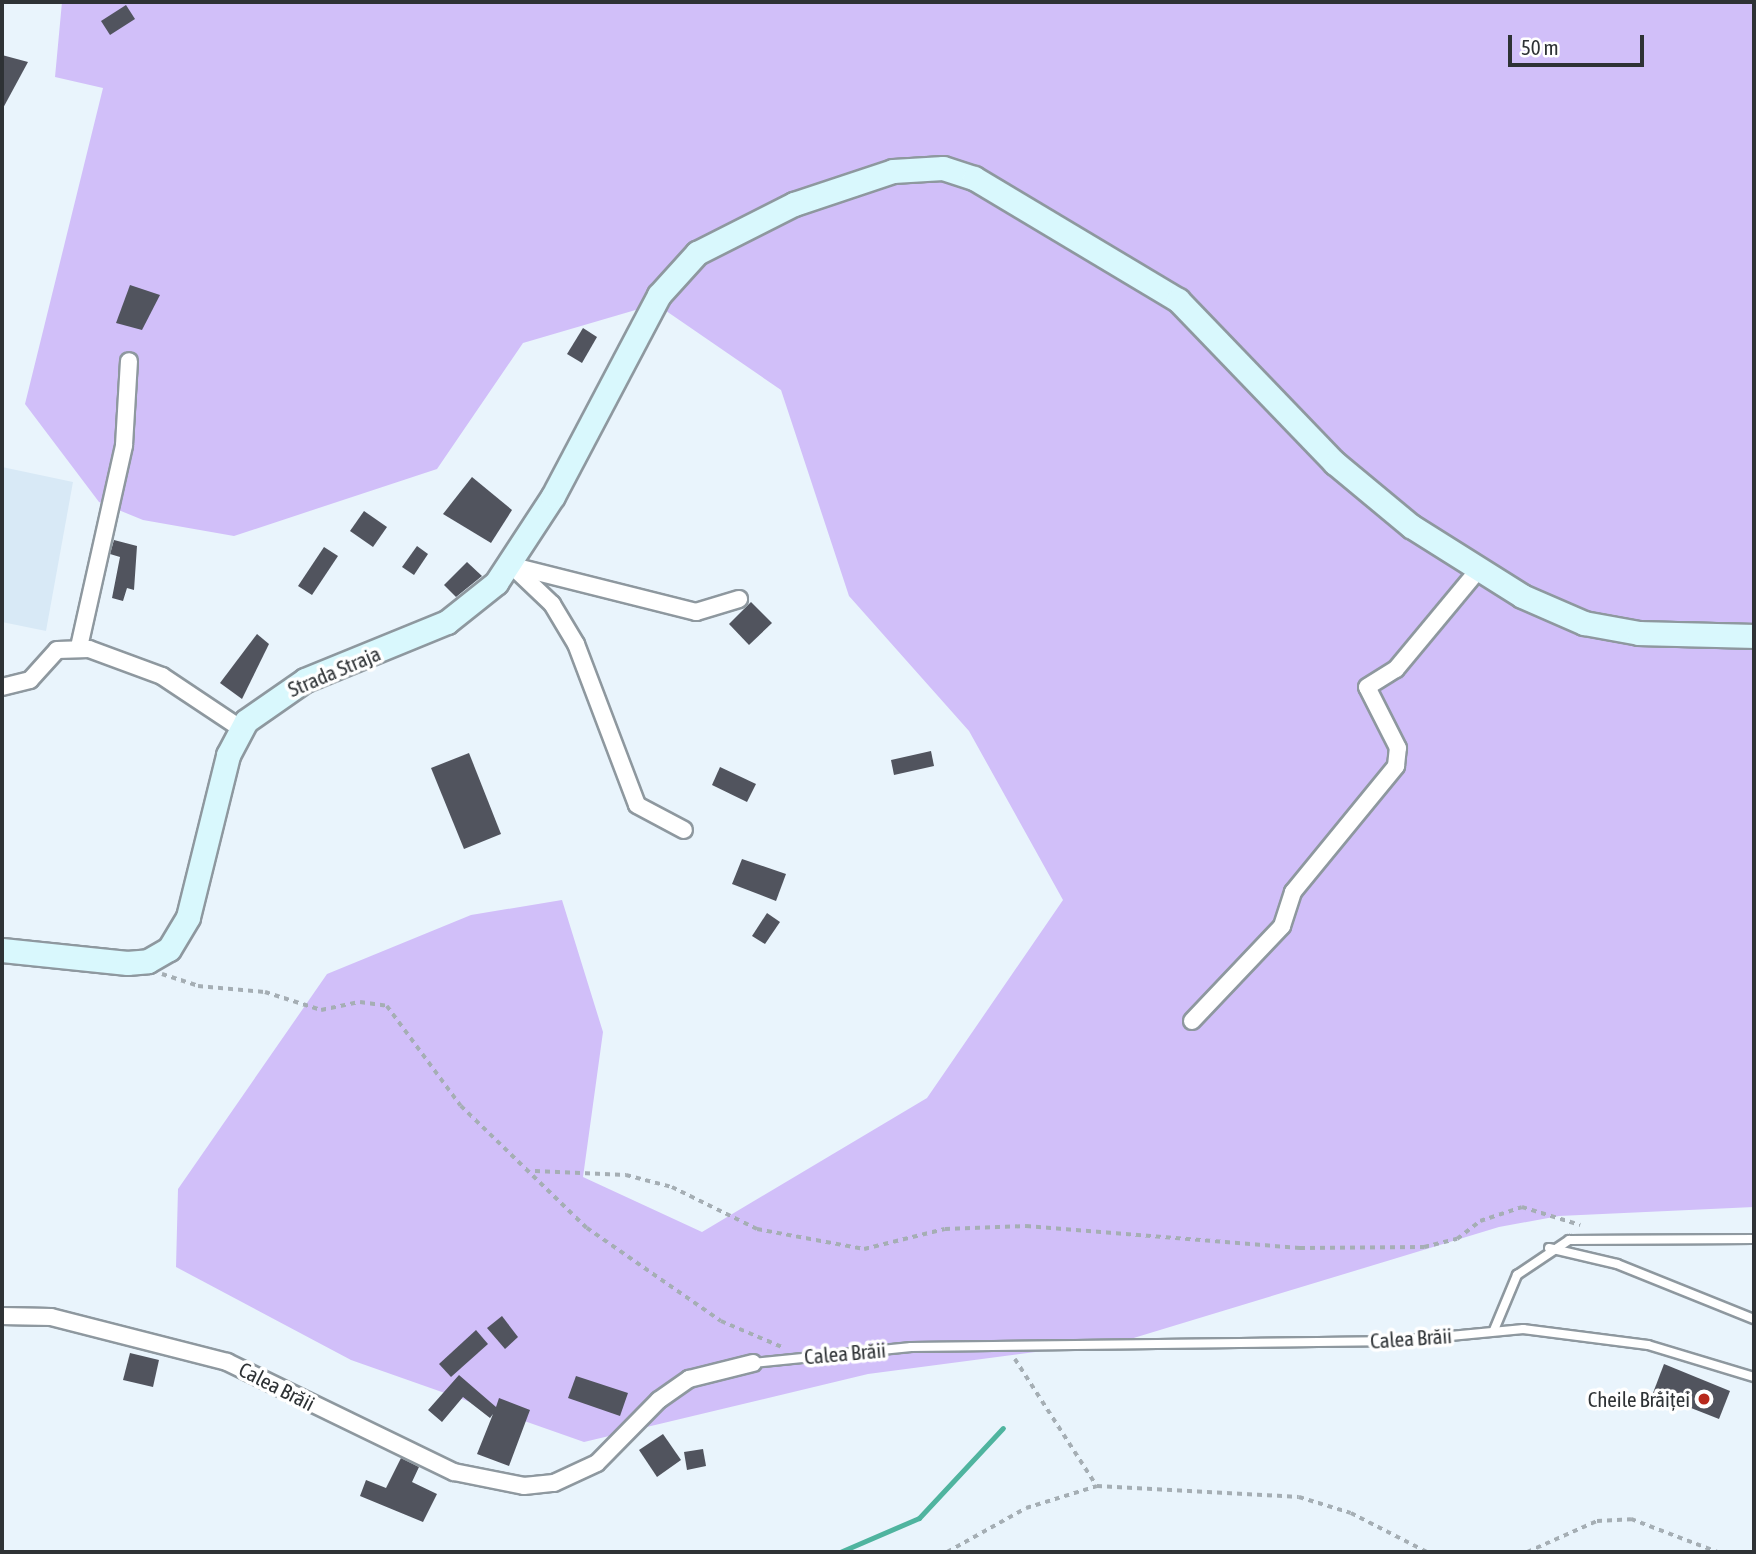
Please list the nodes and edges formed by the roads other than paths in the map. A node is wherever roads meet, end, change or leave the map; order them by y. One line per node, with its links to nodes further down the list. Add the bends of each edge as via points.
1 (129, 361): 6 (street, via 124,445)
2 (511, 565): 3 (main road, Strada Straja, via 659,295 697,253 794,204 893,171 953,171 1178,300 1335,463 1411,526); 4 (street, via 696,612); 8 (main road, Strada Straja, via 447,621 305,680); 9 (street, via 564,620 636,805)
3 (1479, 569): 5 (main road, Strada Straja, via 1584,624 1639,633); 11 (street, via 1396,669 1367,687 1398,748 1396,766 1293,892 1282,926)
4 (740, 599)
5 (1754, 636)
6 (79, 647): 7 (street, via 57,650 30,680); 8 (street, via 162,676)
7 (2, 687)
8 (240, 728): 10 (main road, via 188,917 169,949 148,961)
9 (684, 830)
10 (2, 950)
11 (1192, 1021)
12 (1754, 1239): 13 (lane, via 1613,1236)
13 (1548, 1248): 15 (lane, via 1617,1264); 16 (lane, via 1517,1275)
14 (2, 1316): 17 (street, Calea Brăii, via 51,1317 227,1362 453,1472 524,1486 554,1483 597,1463 659,1400 689,1379)
15 (1754, 1320)
16 (1494, 1330): 17 (lane, Calea Brăii, via 1398,1341 1006,1345); 18 (lane, Calea Brăii, via 1570,1332 1636,1343)
17 (752, 1363)
18 (1754, 1377)

